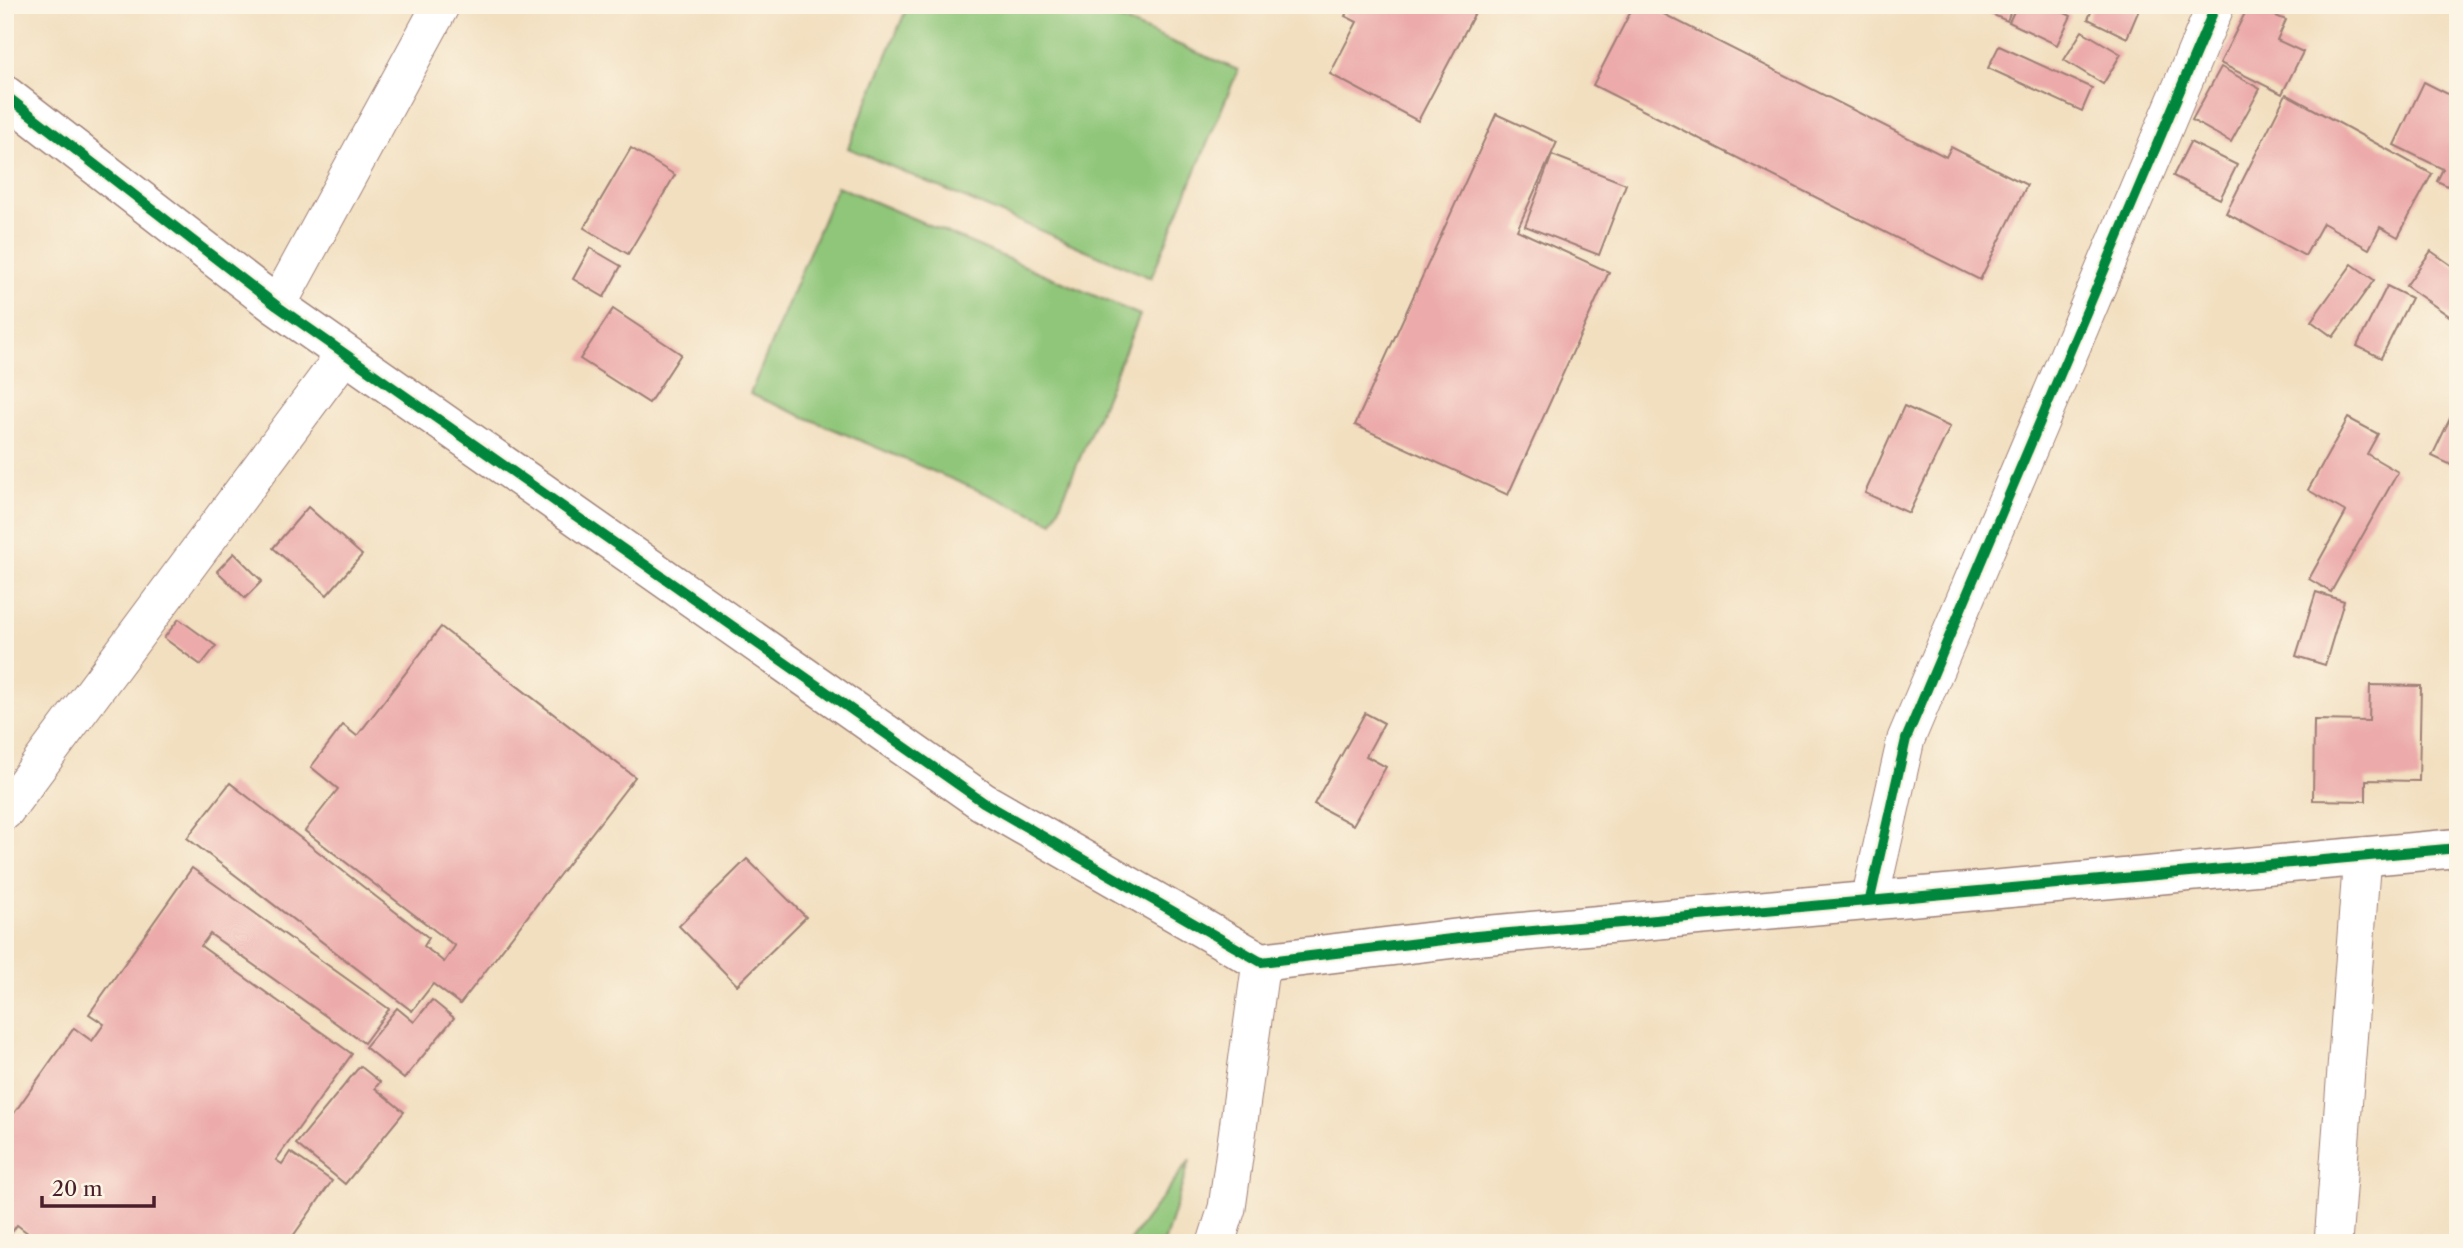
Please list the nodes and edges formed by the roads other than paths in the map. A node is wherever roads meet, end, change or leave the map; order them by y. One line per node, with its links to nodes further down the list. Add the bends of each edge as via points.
1 (442, 5): 4 (street)
2 (2216, 5): 9 (street, via 1906,739)
3 (5, 95): 4 (street)
4 (276, 306): 5 (street)
5 (345, 355): 6 (street); 10 (street, via 984,802)
6 (5, 811)
7 (2458, 848): 8 (street)
8 (2362, 856): 9 (street); 12 (street)
9 (1870, 899): 10 (street, via 1476,936)
10 (1261, 962): 11 (street, via 1227,1209)
11 (1216, 1243)
12 (2333, 1243)

